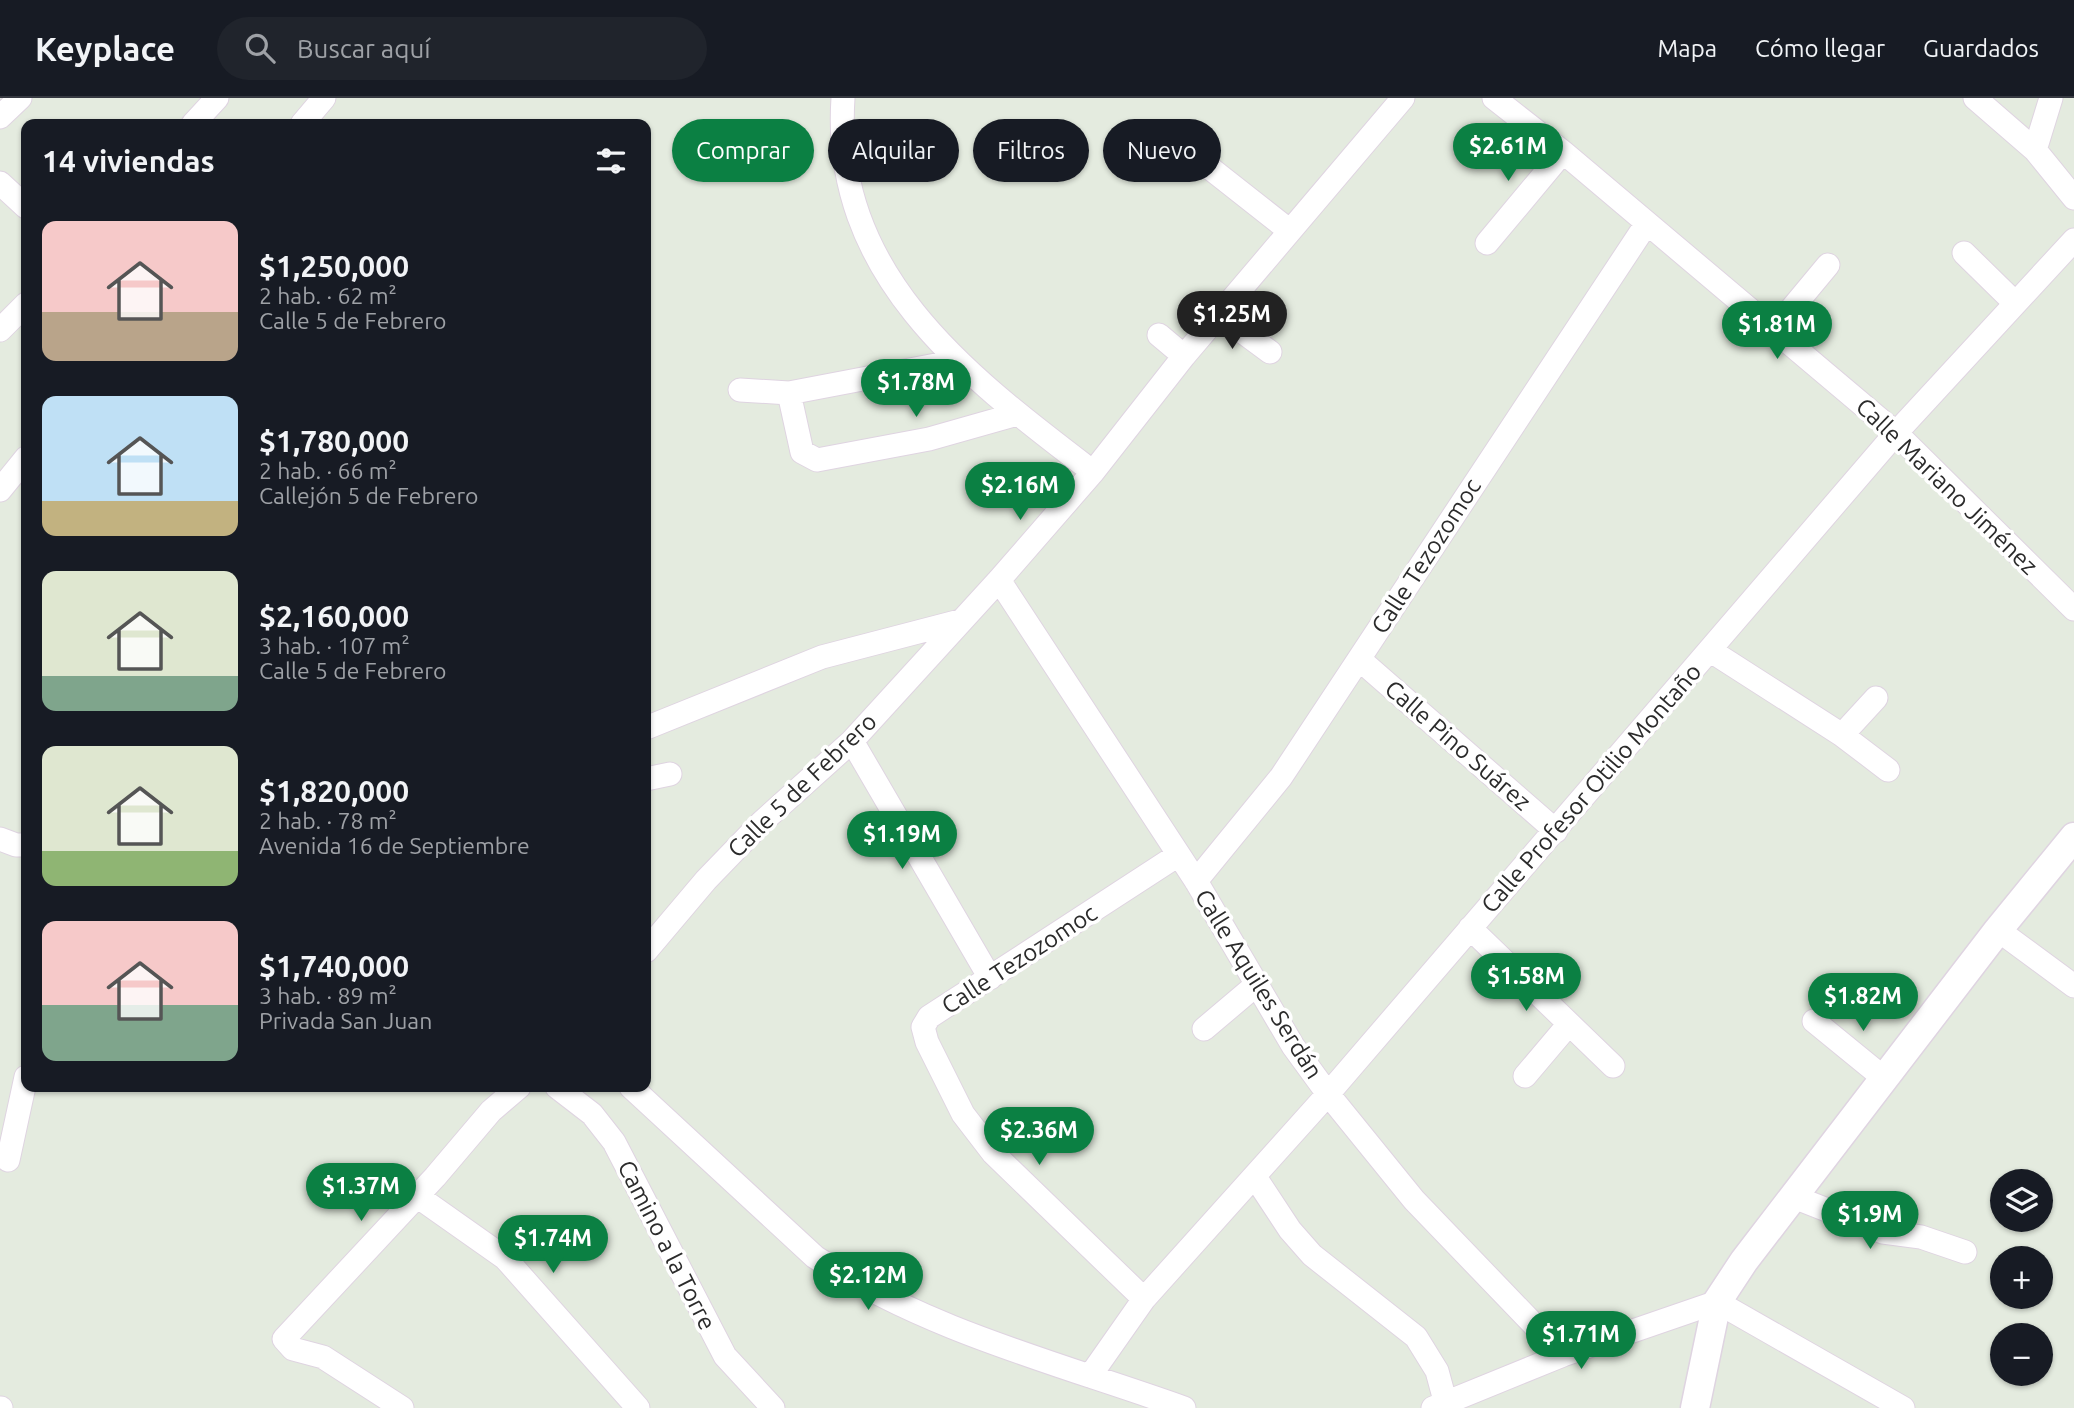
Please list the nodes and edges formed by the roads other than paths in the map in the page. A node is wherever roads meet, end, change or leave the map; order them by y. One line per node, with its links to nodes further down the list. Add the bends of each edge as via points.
1 (20, 98): 9 (street)
2 (217, 98): 10 (street)
3 (324, 98): 11 (street)
4 (843, 98): 32 (street, via 843,160 865,235 882,271)
5 (1403, 98): 19 (street, Calle 5 de Febrero)
6 (1494, 98): 13 (street, Calle Mariano Jiménez)
7 (1975, 98): 12 (street)
8 (2051, 98): 12 (street)
9 (0, 117)
10 (198, 119)
11 (306, 119)
12 (2035, 150): 16 (street)
13 (1563, 152): 18 (street, Calle Mariano Jiménez); 21 (street)
14 (1221, 177): 19 (street)
15 (0, 183): 17 (street)
16 (2074, 198)
17 (21, 202)
18 (1647, 223): 28 (street, Calle Mariano Jiménez); 44 (street, Calle Tezozomoc)
19 (1290, 231): 26 (street, Calle 5 de Febrero)
20 (2074, 240): 24 (street, Calle Profesor Otilio Montaño)
21 (1487, 243)
22 (1964, 253): 24 (street)
23 (1828, 265): 28 (street)
24 (2014, 302): 36 (street, Calle Profesor Otilio Montaño)
25 (21, 309): 27 (street)
26 (1220, 315): 30 (street); 31 (street, Calle 5 de Febrero)
27 (0, 330)
28 (1774, 330): 36 (street, Calle Mariano Jiménez)
29 (1160, 335): 31 (street)
30 (1270, 352)
31 (1184, 356): 38 (street, Calle 5 de Febrero)
32 (957, 361): 34 (street); 35 (street)
33 (740, 390): 34 (street)
34 (789, 393): 35 (street, via 802,452 823,461 929,439)
35 (1017, 414): 38 (street)
36 (1896, 433): 41 (street, Calle Mariano Jiménez); 43 (street, Calle Profesor Otilio Montaño)
37 (21, 464): 39 (street)
38 (1093, 472): 40 (street, Calle 5 de Febrero)
39 (0, 490)
40 (999, 580): 42 (street, Calle 5 de Febrero); 56 (street, Calle Aquiles Serdán)
41 (2074, 609)
42 (960, 621): 46 (street, via 822,657); 48 (street, Calle 5 de Febrero)
43 (1711, 651): 47 (street); 52 (street, Calle Profesor Otilio Montaño)
44 (1359, 659): 52 (street, Calle Pino Suárez); 57 (street, Calle Tezozomoc, via 1281,777)
45 (1876, 698): 47 (street)
46 (651, 726)
47 (1842, 735): 49 (street)
48 (852, 741): 60 (street, Calle 5 de Febrero, via 753,831); 61 (street)
49 (1888, 770)
50 (670, 774): 51 (street)
51 (651, 778)
52 (1556, 831): 58 (street, Calle Profesor Otilio Montaño)
53 (2074, 838): 59 (street)
54 (0, 839): 55 (street)
55 (21, 845)
56 (1178, 855): 57 (street, Calle Aquiles Serdán); 61 (street, Calle Tezozomoc)
57 (1196, 881): 62 (street, Calle Aquiles Serdán)
58 (1470, 928): 65 (street); 74 (street, Calle Profesor Otilio Montaño)
59 (1998, 929): 63 (street); 69 (street)
60 (651, 945)
61 (990, 978): 80 (street, Calle Tezozomoc, via 929,1017 923,1027 927,1042 977,1134)
62 (1256, 985): 66 (street); 74 (street, Calle Aquiles Serdán)
63 (2074, 986)
64 (1814, 1021): 69 (street)
65 (1569, 1024): 67 (street); 68 (street)
66 (1204, 1029)
67 (1614, 1066)
68 (1525, 1076)
69 (1885, 1079): 78 (street)
70 (23, 1092): 75 (street)
71 (513, 1092): 77 (street)
72 (563, 1092): 89 (street, Camino a la Torre, via 592,1114 614,1142 725,1356)
73 (636, 1092): 83 (street, via 815,1256 845,1276 976,1339)
74 (1328, 1094): 76 (street, Calle Profesor Otilio Montaño); 82 (street, Calle Aquiles Serdán, via 1415,1200)
75 (8, 1160)
76 (1255, 1177): 80 (street, Calle Profesor Otilio Montaño); 85 (street, via 1312,1255 1416,1337 1429,1353)
77 (417, 1196): 87 (street, via 284,1339 293,1349 323,1357); 88 (street, via 505,1258)
78 (1794, 1197): 79 (street, via 1883,1233 1921,1237); 81 (street)
79 (1965, 1252)
80 (1144, 1299): 83 (street, Calle Profesor Otilio Montaño)
81 (1717, 1302): 82 (street); 84 (street); 86 (street)
82 (1563, 1354): 85 (street)
83 (1090, 1376): 90 (street)
84 (1869, 1400): 91 (street)
85 (1442, 1406)
86 (1697, 1406)
87 (402, 1408)
88 (638, 1408)
89 (773, 1408)
90 (1184, 1408)
91 (1903, 1408)

